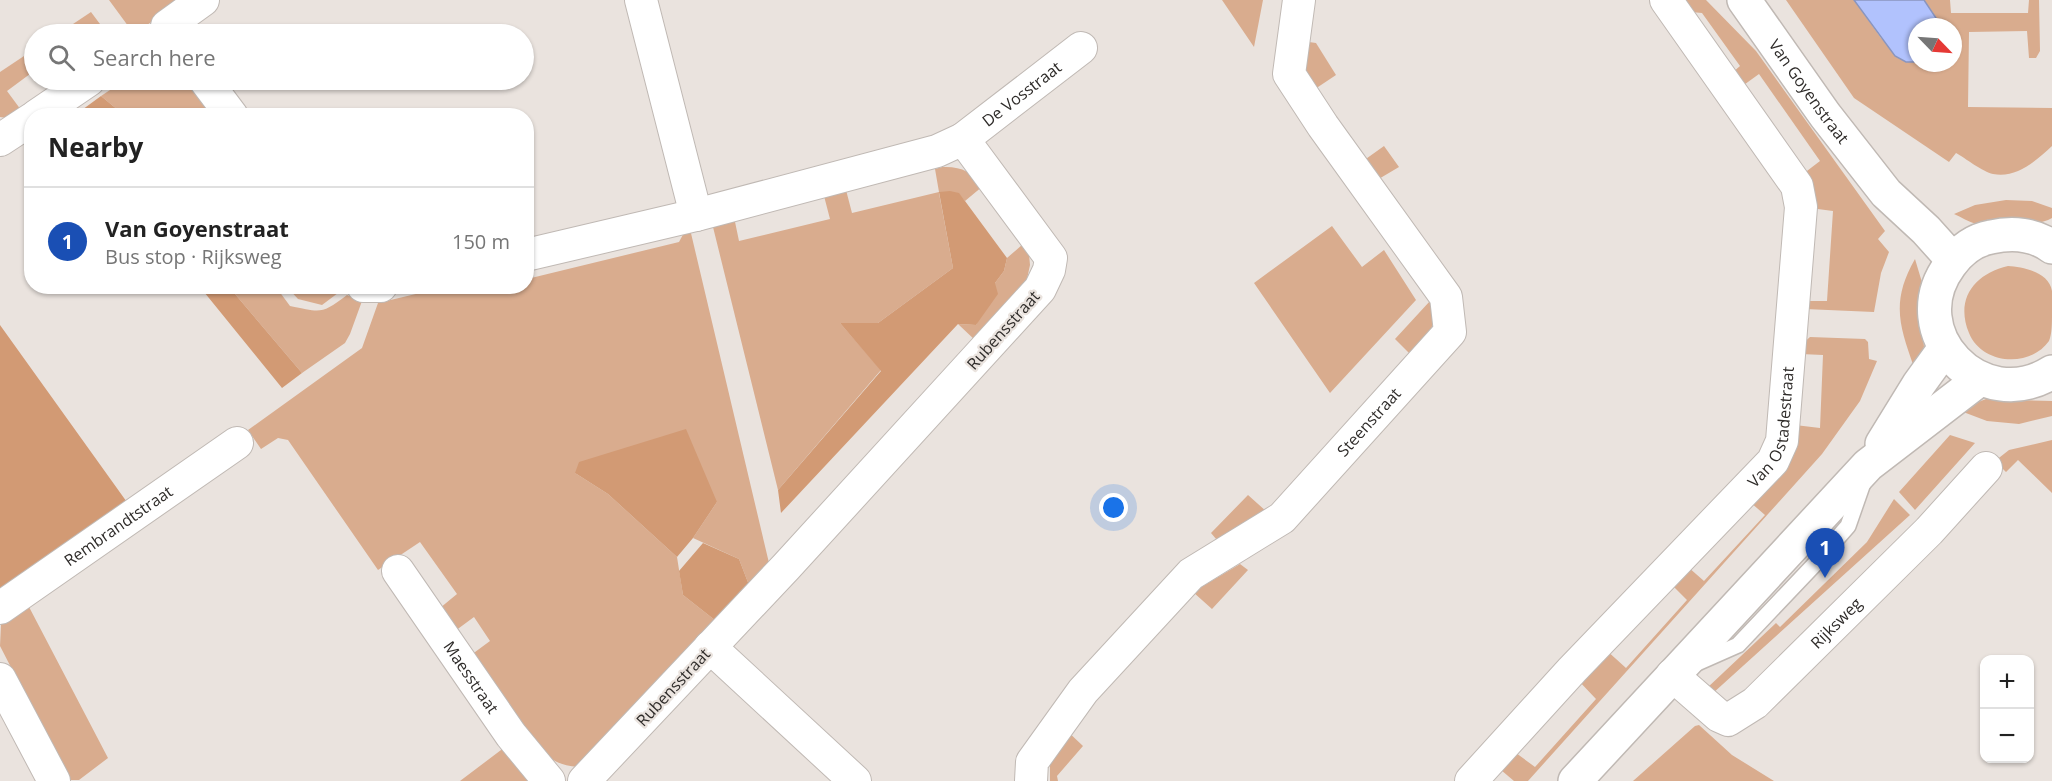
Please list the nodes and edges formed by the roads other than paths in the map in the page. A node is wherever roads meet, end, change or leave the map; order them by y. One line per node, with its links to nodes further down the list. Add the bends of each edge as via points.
1 (203, 0): 6 (street)
2 (641, 0): 15 (street)
3 (1299, 0): 34 (street, Steenstraat, via 1290,74 1446,297 1450,332 1282,518 1191,574 1083,691 1032,762)
4 (1666, 0): 35 (street, Van Ostadestraat, via 1797,186 1801,207 1782,441 1773,461)
5 (1744, 0): 18 (street, Van Goyenstraat, via 1886,193)
6 (174, 24)
7 (1081, 48): 14 (street, De Vosstraat)
8 (74, 90): 10 (street)
9 (213, 90): 11 (street)
10 (48, 108)
11 (226, 108)
12 (24, 124): 13 (street)
13 (0, 140)
14 (963, 140): 15 (street, via 937,151); 27 (street, Rubensstraat, via 1051,258 1041,289)
15 (696, 215): 17 (street)
16 (2051, 244): 18 (street, via 2024,235 1998,235 1973,243)
17 (534, 253)
18 (1953, 260): 19 (street, via 1940,283 1934,309)
19 (1945, 348): 21 (street, via 1960,366); 23 (street)
20 (2049, 377): 21 (street, via 2012,385)
21 (1980, 379): 23 (street)
22 (237, 443): 26 (street, Rembrandtstraat)
23 (1868, 465): 28 (street)
24 (1986, 468): 28 (street, Rijksweg, via 1929,531 1755,703 1728,720)
25 (398, 571): 31 (street, Maesstraat, via 511,735)
26 (0, 608)
27 (710, 647): 32 (street, Rubensstraat); 33 (street)
28 (1672, 675): 36 (street)
29 (0, 679): 30 (street)
30 (54, 781)
31 (549, 781)
32 (584, 781)
33 (855, 781)
34 (1031, 781)
35 (1471, 781)
36 (1575, 781)

